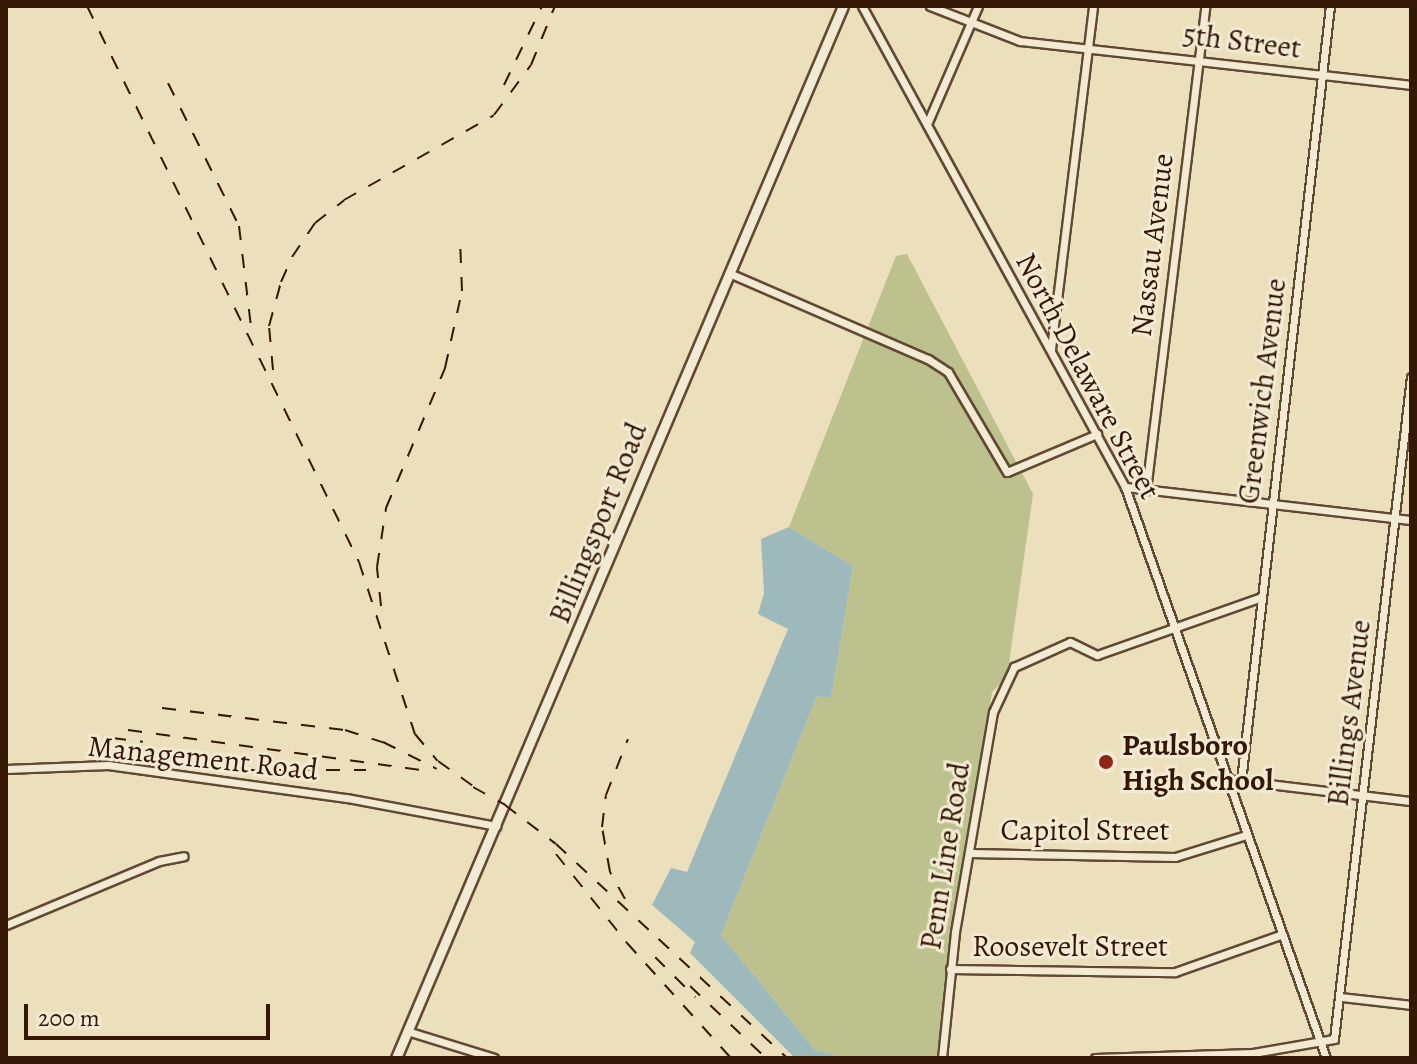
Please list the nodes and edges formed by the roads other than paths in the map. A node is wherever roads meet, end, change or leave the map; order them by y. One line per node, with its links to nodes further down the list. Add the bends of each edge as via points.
1 (843, 6): 14 (street, Billingsport Road)
2 (862, 6): 13 (street, North Delaware Street)
3 (930, 6): 8 (street, 5th Street)
4 (978, 6): 8 (street)
5 (1093, 6): 9 (street)
6 (1205, 6): 10 (street, Nassau Avenue)
7 (1330, 6): 11 (street, Greenwich Avenue)
8 (971, 23): 9 (street, 5th Street, via 1020,41); 13 (street)
9 (1088, 48): 10 (street, 5th Street); 15 (street)
10 (1198, 60): 11 (street, 5th Street); 19 (street, Nassau Avenue)
11 (1322, 75): 12 (street, 5th Street); 20 (street, Greenwich Avenue)
12 (1411, 85)
13 (927, 124): 15 (street, North Delaware Street)
14 (729, 273): 17 (street, via 948,372 1003,468 1012,473); 30 (street, Billingsport Road)
15 (1051, 350): 17 (street, North Delaware Street)
16 (1411, 377): 21 (street, Billings Avenue)
17 (1097, 434): 18 (street, North Delaware Street)
18 (1125, 487): 19 (street); 24 (street, North Delaware Street)
19 (1146, 490): 20 (street)
20 (1273, 504): 21 (street); 23 (street, Greenwich Avenue)
21 (1395, 518): 22 (street); 28 (street, Billings Avenue)
22 (1411, 520)
23 (1262, 597): 24 (street); 27 (street, Greenwich Avenue)
24 (1173, 629): 26 (street, North Delaware Street); 32 (street, Penn Line Road, via 1097,655 1070,642 1014,667 993,712)
25 (6, 769): 30 (street, Management Road, via 108,765 347,798)
26 (1226, 779): 27 (street); 31 (street, North Delaware Street)
27 (1241, 781): 28 (street)
28 (1363, 795): 29 (street); 37 (street, Billings Avenue)
29 (1411, 801)
30 (496, 826): 39 (street, Billingsport Road)
31 (1246, 835): 32 (street, Capitol Street, via 1175,857); 35 (street, North Delaware Street)
32 (969, 853): 36 (street, Penn Line Road)
33 (184, 856): 34 (street, via 159,861)
34 (6, 925)
35 (1280, 935): 36 (street, Roosevelt Street, via 1175,972); 40 (street, North Delaware Street)
36 (950, 969): 43 (street, Penn Line Road)
37 (1341, 997): 38 (street); 40 (street, Billings Avenue, via 1334,1039)
38 (1411, 1005)
39 (407, 1031): 41 (street, Billingsport Road); 42 (street)
40 (1320, 1042): 44 (street, via 1253,1053); 45 (street, North Delaware Street)
41 (396, 1058)
42 (494, 1058)
43 (942, 1058)
44 (1095, 1058)
45 (1326, 1058)

